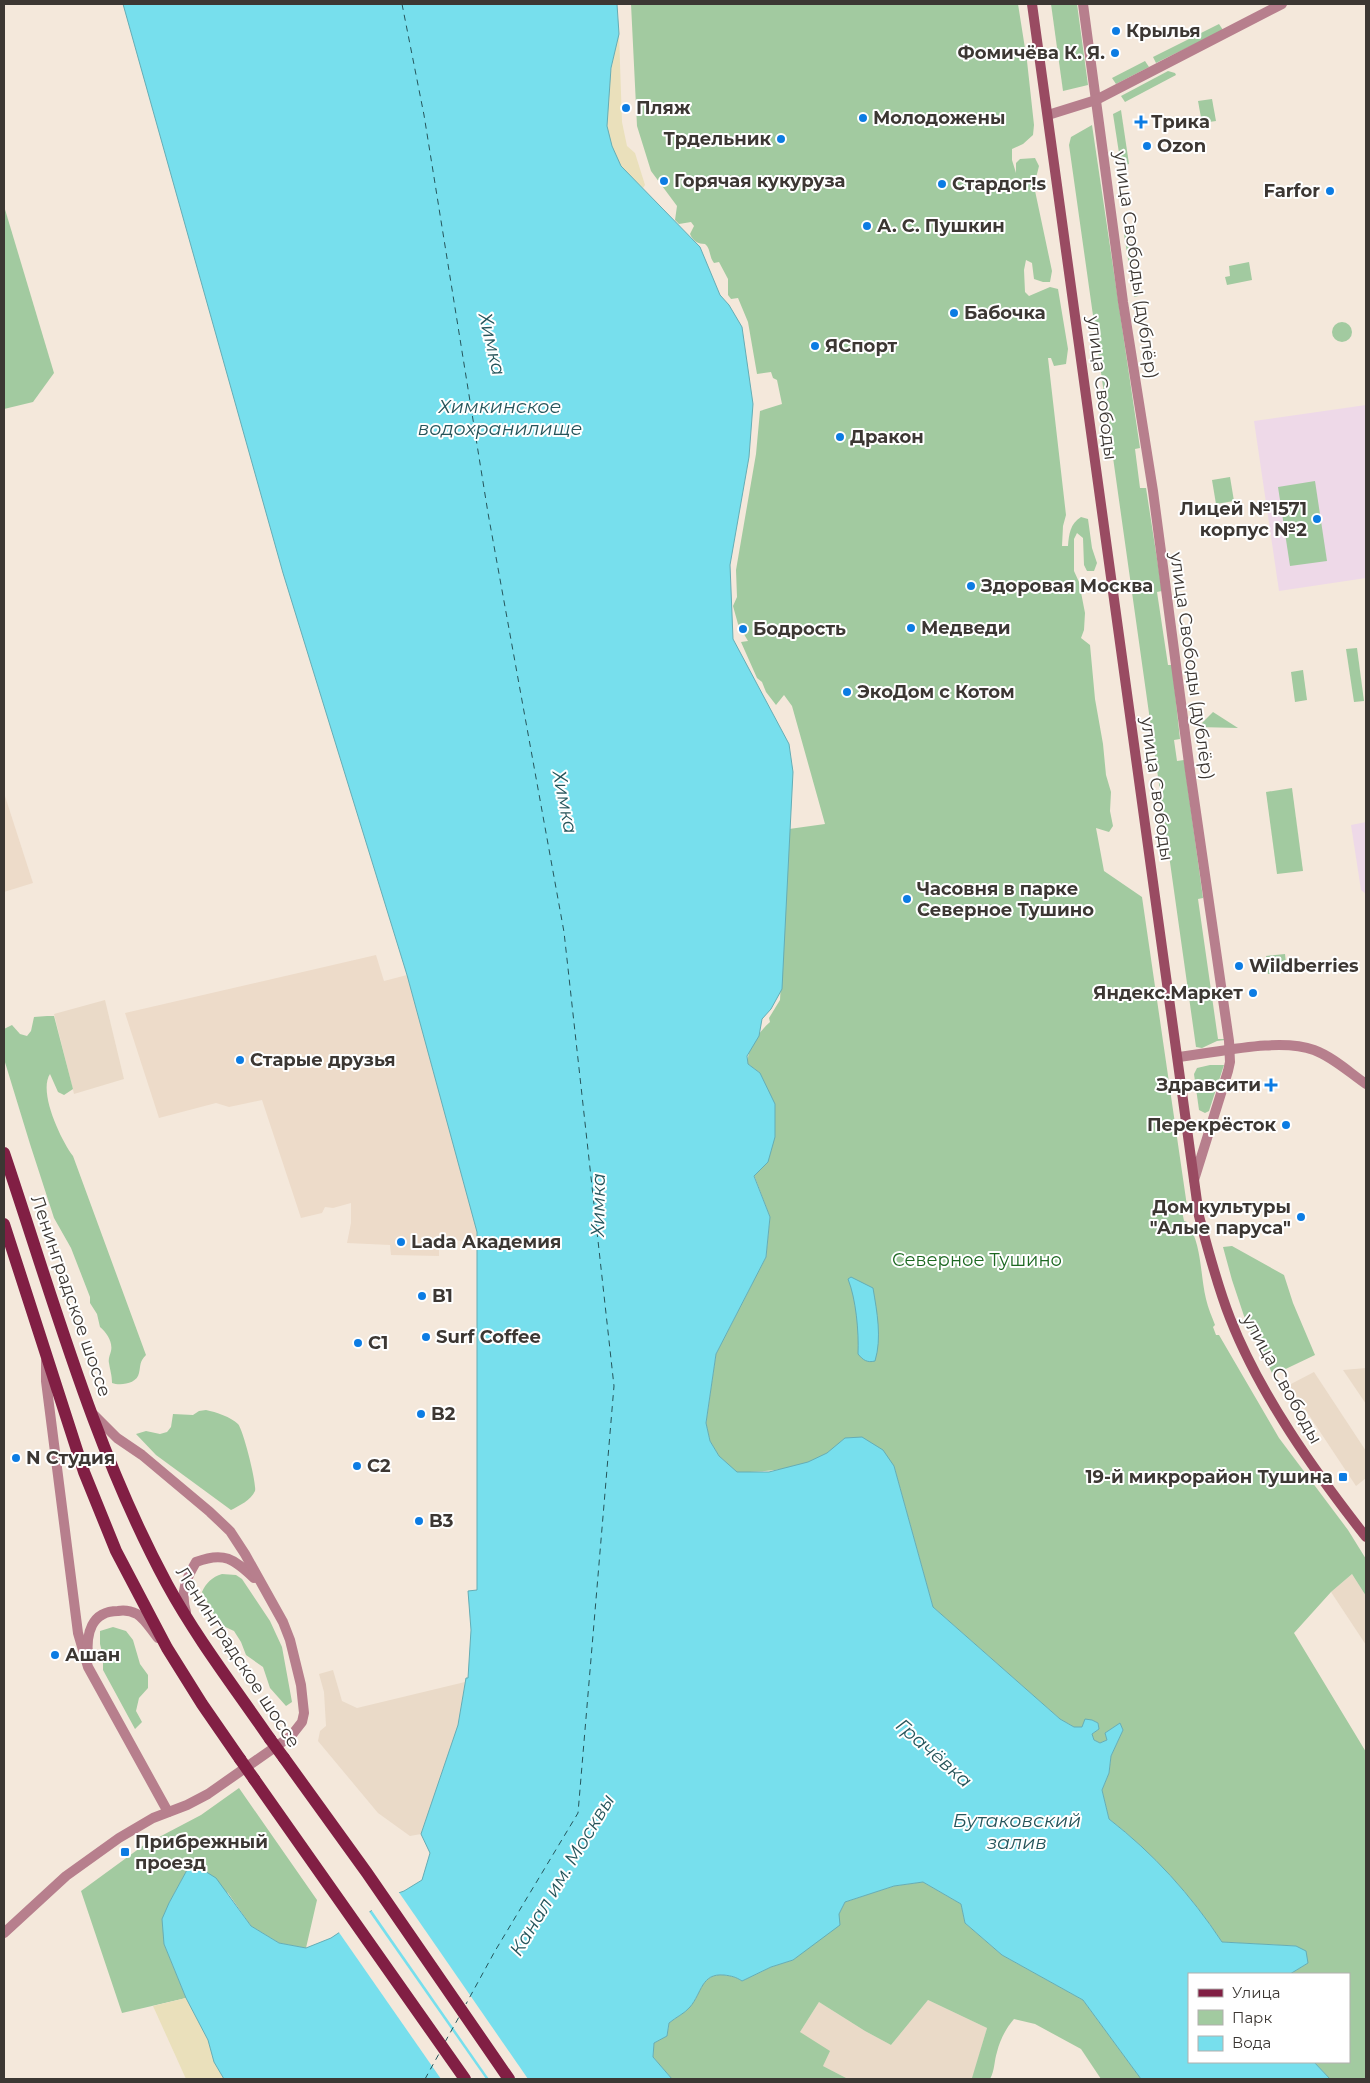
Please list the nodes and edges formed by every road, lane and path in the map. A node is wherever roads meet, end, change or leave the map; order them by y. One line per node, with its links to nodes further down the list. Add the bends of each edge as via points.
1 (1032, 4): 5 (main road, улица Свободы)
2 (1083, 4): 4 (street, улица Свободы (дублёр))
3 (1282, 4): 4 (street)
4 (1096, 100): 5 (street); 6 (street, улица Свободы (дублёр))
5 (1048, 115): 7 (main road, улица Свободы)
6 (1229, 1050): 7 (street); 8 (street, via 1268,1046 1309,1048); 10 (street, улица Свободы (дублёр), via 1228,1070)
7 (1179, 1057): 10 (main road, улица Свободы)
8 (1366, 1084)
9 (4, 1153): 13 (main road, Ленинградское шоссе)
10 (1194, 1180): 14 (main road, улица Свободы, via 1209,1255 1241,1344 1303,1453)
11 (4, 1224): 12 (main road)
12 (46, 1355): 17 (main road, via 84,1472 116,1551); 18 (street, via 46,1381 74,1612)
13 (92, 1412): 15 (street, via 117,1438 210,1512 230,1532); 16 (main road, Ленинградское шоссе, via 138,1525)
14 (1366, 1537)
15 (261, 1584): 16 (street, via 228,1558 218,1556 196,1562 186,1579 183,1593); 19 (street, via 290,1640 304,1713 297,1731 230,1779)
16 (188, 1619): 22 (main road, Ленинградское шоссе, bridge)
17 (167, 1648): 18 (street, via 138,1615 111,1611 96,1618 90,1629); 21 (main road, bridge, via 240,1759)
18 (88, 1667): 19 (street)
19 (168, 1812): 20 (street, via 119,1838 77,1867)
20 (4, 1933)
21 (465, 2079)
22 (509, 2079)

